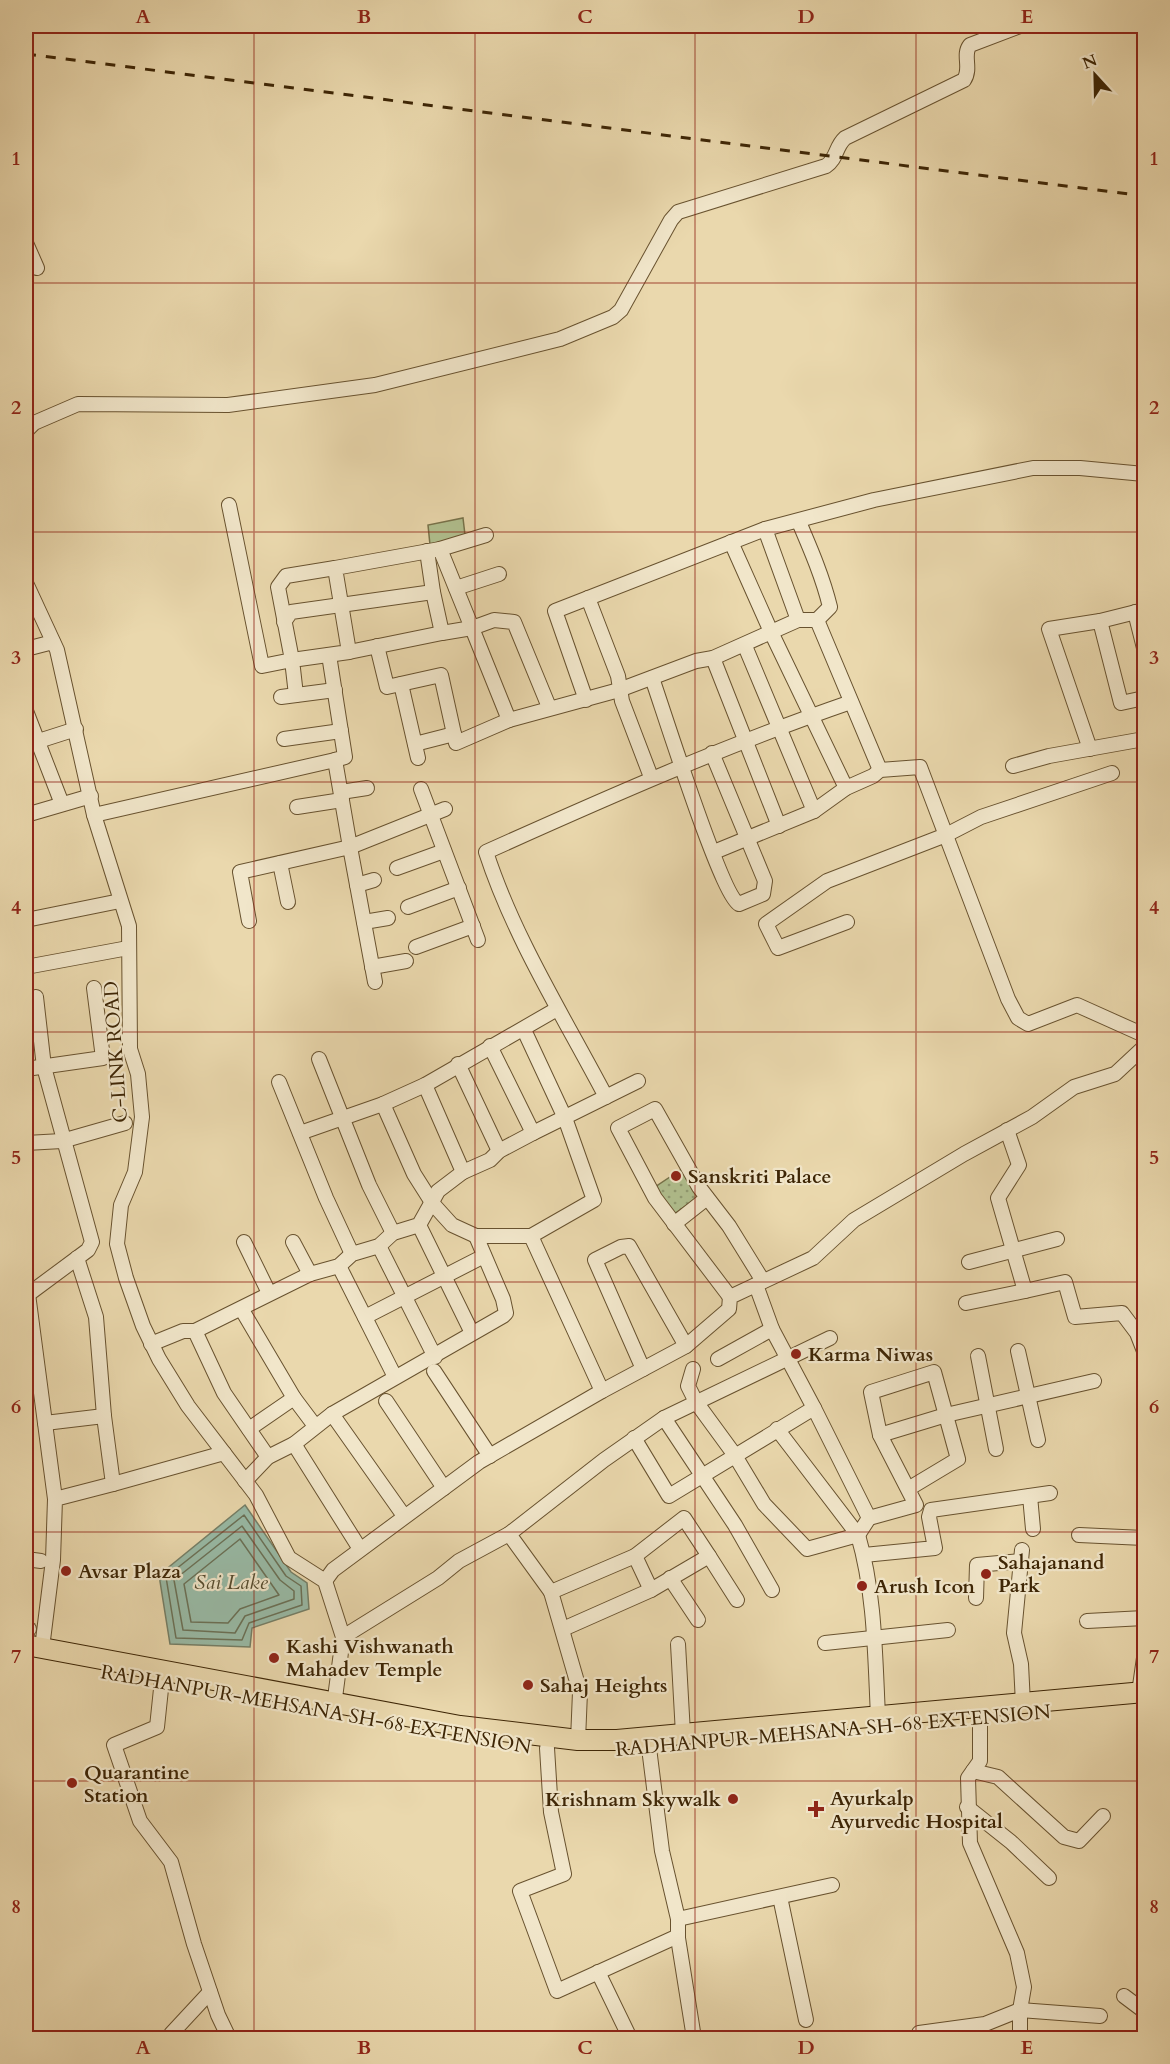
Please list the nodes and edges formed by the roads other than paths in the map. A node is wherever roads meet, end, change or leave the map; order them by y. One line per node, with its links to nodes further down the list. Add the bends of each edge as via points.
1 (1020, 26): 4 (street, via 968,46 964,80 845,138 836,157 826,166 678,212 621,310 560,339 375,386 228,405 78,404 34,423)
2 (26, 243): 3 (street)
3 (37, 268)
4 (26, 431)
5 (1144, 474): 7 (street, via 1033,468 874,500)
6 (229, 505): 35 (street, via 262,666)
7 (799, 522): 8 (street, via 793,520); 21 (street, via 818,564 830,607)
8 (765, 529): 10 (street); 20 (street)
9 (486, 535): 11 (street)
10 (731, 542): 17 (street); 26 (street)
11 (434, 550): 12 (street); 15 (street); 16 (street)
12 (335, 568): 18 (street); 23 (street, via 286,576 278,587)
13 (499, 573): 15 (street)
14 (26, 584): 27 (street, C-LINK ROAD)
15 (456, 588): 24 (street)
16 (433, 592): 18 (street); 25 (street)
17 (588, 598): 39 (street); 43 (street, via 555,611)
18 (342, 605): 23 (street, via 291,612); 32 (street)
19 (1140, 611): 22 (street); 30 (street)
20 (798, 620): 21 (street); 26 (street)
21 (817, 620): 44 (street)
22 (1100, 621): 42 (street, via 1121,703); 58 (street, via 1049,629)
23 (284, 622): 35 (street)
24 (472, 628): 25 (street); 45 (street, via 494,620 514,622); 48 (street)
25 (442, 633): 28 (street)
26 (772, 634): 29 (street); 47 (street)
27 (53, 642): 31 (street); 50 (street, C-LINK ROAD)
28 (377, 646): 32 (street); 37 (street, via 387,687)
29 (745, 646): 34 (street); 49 (street)
30 (1144, 648)
31 (26, 649)
32 (349, 652): 33 (street)
33 (329, 655): 35 (street); 38 (street)
34 (713, 658): 36 (street); 55 (street)
35 (292, 660): 40 (street)
36 (652, 678): 39 (street); 62 (street)
37 (401, 684): 52 (street, via 441,675); 57 (street)
38 (335, 690): 40 (street); 51 (street)
39 (620, 690): 43 (street); 66 (street)
40 (296, 695): 41 (street)
41 (281, 697)
42 (1144, 698)
43 (586, 700): 45 (street)
44 (851, 702): 47 (street); 64 (street)
45 (549, 707): 48 (street)
46 (26, 711): 56 (street)
47 (813, 715): 49 (street); 68 (street)
48 (509, 720): 52 (street, via 456,743)
49 (779, 726): 55 (street); 75 (street)
50 (76, 729): 56 (street); 70 (street, C-LINK ROAD)
51 (341, 731): 53 (street); 61 (street, via 345,757)
52 (454, 734): 57 (street)
53 (284, 739)
54 (1144, 739): 58 (street)
55 (744, 741): 59 (street); 79 (street)
56 (32, 743): 72 (street)
57 (415, 744): 60 (street)
58 (1090, 749): 63 (street)
59 (712, 753): 62 (street); 81 (street)
60 (418, 758)
61 (334, 760): 71 (street); 77 (street)
62 (681, 766): 66 (street); 84 (street)
63 (1013, 766)
64 (880, 770): 68 (street); 80 (street, via 920,768)
65 (1112, 773): 80 (street, via 999,810)
66 (651, 777): 108 (street, via 486,852 496,883)
67 (367, 788): 71 (street)
68 (846, 788): 75 (street)
69 (421, 789): 78 (street)
70 (91, 796): 72 (street); 77 (street, C-LINK ROAD)
71 (341, 796): 73 (street); 82 (street)
72 (62, 804): 76 (street)
73 (297, 807)
74 (445, 809): 78 (street)
75 (814, 811): 79 (street)
76 (26, 815)
77 (94, 815): 90 (street, C-LINK ROAD)
78 (430, 815): 82 (street); 83 (street)
79 (779, 826): 81 (street)
80 (946, 835): 97 (street, via 827,881 766,924 778,948); 110 (street, via 1018,1018 1028,1024 1077,1005)
81 (747, 840): 84 (street); 84 (street, via 765,889 747,902 739,904 732,896)
82 (350, 847): 85 (street); 88 (street)
83 (444, 851): 86 (street); 89 (street)
84 (714, 852)
85 (280, 863): 91 (street); 95 (street, via 240,872)
86 (397, 868)
87 (374, 880): 88 (street)
88 (357, 885): 96 (street)
89 (459, 888): 92 (street); 98 (street)
90 (120, 901): 94 (street); 101 (street, C-LINK ROAD, via 129,926)
91 (288, 902)
92 (408, 908)
93 (388, 918): 96 (street)
94 (26, 920)
95 (249, 921)
96 (364, 922): 104 (street)
97 (847, 922)
98 (473, 926): 99 (street); 100 (street)
99 (478, 940)
100 (416, 947)
101 (128, 948): 103 (street); 164 (street, C-LINK ROAD, via 130,1049 138,1074 142,1117 135,1172 121,1205 117,1244)
102 (406, 961): 104 (street)
103 (26, 967)
104 (372, 967): 105 (street)
105 (375, 982)
106 (94, 988): 115 (street, via 103,1058)
107 (36, 997): 115 (street)
108 (557, 1009): 109 (street); 120 (street)
109 (524, 1030): 111 (street); 123 (street)
110 (1144, 1035)
111 (490, 1046): 114 (street); 127 (street)
112 (1144, 1047): 125 (street, via 1115,1074 1074,1087)
113 (319, 1059): 122 (street)
114 (458, 1064): 119 (street); 130 (street)
115 (44, 1068): 116 (street); 128 (street)
116 (26, 1069)
117 (638, 1081): 120 (street)
118 (279, 1082): 126 (street)
119 (425, 1084): 121 (street); 131 (street)
120 (606, 1097): 123 (street)
121 (383, 1104): 122 (street); 133 (street, via 414,1174)
122 (342, 1117): 126 (street); 136 (street)
123 (565, 1118): 127 (street); 138 (street, via 594,1200)
124 (125, 1123): 128 (street)
125 (1007, 1130): 143 (street, via 1019,1165 998,1198); 151 (street, via 854,1220 813,1258)
126 (300, 1133): 144 (street)
127 (533, 1133): 130 (street)
128 (62, 1141): 129 (street); 146 (street, via 92,1242)
129 (26, 1143)
130 (499, 1152): 131 (street)
131 (463, 1172): 133 (street, via 438,1191)
132 (707, 1198): 134 (street); 134 (street, via 655,1109 618,1128 655,1198); 151 (street)
133 (433, 1204): 135 (street); 137 (street, via 452,1225)
134 (674, 1224): 155 (street)
135 (419, 1225): 136 (street); 150 (street)
136 (393, 1233): 142 (street)
137 (476, 1236): 138 (street); 145 (street)
138 (531, 1236): 176 (street)
139 (1057, 1239): 143 (street)
140 (244, 1242): 153 (street)
141 (293, 1242): 149 (street)
142 (379, 1246): 144 (street); 156 (street)
143 (1013, 1250): 147 (street); 152 (street)
144 (352, 1254): 148 (street)
145 (484, 1256): 150 (street); 162 (street, via 506,1313)
146 (77, 1258): 154 (street); 185 (street, via 96,1317)
147 (969, 1262)
148 (339, 1266): 149 (street); 159 (street)
149 (310, 1274): 153 (street)
150 (445, 1278): 156 (street); 162 (street)
151 (760, 1283): 155 (street); 160 (street)
152 (1025, 1291): 157 (street); 167 (street, via 1065,1282 1075,1317 1122,1313)
153 (269, 1293): 158 (street)
154 (27, 1295): 187 (street)
155 (730, 1297): 165 (street, via 729,1309)
156 (405, 1298): 159 (street); 171 (street)
157 (966, 1303)
158 (242, 1310): 161 (street); 178 (street)
159 (365, 1317): 174 (street)
160 (772, 1329): 169 (street); 170 (street)
161 (195, 1331): 164 (street, via 183,1331); 189 (street, via 224,1393)
162 (472, 1333): 171 (street)
163 (830, 1338): 170 (street)
164 (151, 1344): 196 (street, C-LINK ROAD, via 188,1406)
165 (686, 1346): 172 (street); 172 (street, via 629,1246 595,1260)
166 (1018, 1351): 177 (street)
167 (1144, 1351)
168 (978, 1356): 181 (street)
169 (718, 1359)
170 (789, 1359): 180 (street); 182 (street)
171 (435, 1364): 174 (street); 199 (street)
172 (643, 1369): 176 (street)
173 (693, 1369): 180 (street, via 688,1386)
174 (395, 1377): 183 (street)
175 (1094, 1381): 177 (street)
176 (602, 1390): 199 (street)
177 (1026, 1396): 181 (street); 193 (street)
178 (294, 1398): 188 (street); 189 (street)
179 (386, 1401): 203 (street)
180 (696, 1402): 186 (street); 197 (street)
181 (988, 1405): 184 (street); 195 (street)
182 (814, 1408): 190 (street); 211 (street)
183 (332, 1414): 188 (street); 209 (street)
184 (945, 1414): 191 (street); 191 (street, via 934,1372 871,1392); 204 (street, via 958,1459)
185 (104, 1416): 187 (street); 202 (street)
186 (664, 1418): 192 (street); 200 (street)
187 (45, 1423): 208 (street)
188 (315, 1426): 194 (street)
189 (249, 1429): 198 (street)
190 (777, 1429): 197 (street); 214 (street)
191 (880, 1435): 204 (street)
192 (634, 1438): 206 (street); 213 (street)
193 (1038, 1440)
194 (294, 1444): 198 (street); 217 (street)
195 (996, 1449)
196 (224, 1453): 201 (street, C-LINK ROAD); 202 (street)
197 (734, 1454): 200 (street); 214 (street, via 764,1504 807,1549)
198 (268, 1456): 201 (street)
199 (490, 1456): 203 (street)
200 (702, 1474): 206 (street); 226 (street)
201 (245, 1481): 224 (street, C-LINK ROAD, via 289,1557)
202 (114, 1484): 208 (street)
203 (444, 1488): 209 (street)
204 (908, 1489): 211 (street, via 916,1505)
205 (1050, 1493): 207 (street)
206 (669, 1496): 210 (street)
207 (1030, 1496): 212 (street); 220 (street, via 931,1510 934,1548)
208 (55, 1499): 237 (street, via 53,1560)
209 (404, 1516): 217 (street)
210 (684, 1518): 218 (street); 219 (street)
211 (869, 1518): 214 (street)
212 (1033, 1529)
213 (509, 1534): 227 (street); 236 (street, via 459,1561)
214 (858, 1535): 220 (street)
215 (1079, 1535): 216 (street)
216 (1144, 1538)
217 (360, 1549): 224 (street)
218 (635, 1556): 225 (street); 227 (street)
219 (709, 1556): 223 (street); 229 (street)
220 (864, 1556): 235 (street)
221 (26, 1559): 222 (street)
222 (41, 1562)
223 (670, 1578): 225 (street); 231 (street)
224 (325, 1581): 236 (street)
225 (651, 1590): 233 (street)
226 (772, 1590)
227 (551, 1592): 233 (street)
228 (976, 1598): 243 (street, via 977,1565 1021,1556 1014,1633 1021,1664)
229 (737, 1600)
230 (1144, 1618): 232 (street)
231 (698, 1620)
232 (1087, 1621)
233 (562, 1629): 248 (street, via 580,1692)
234 (948, 1630): 235 (street)
235 (874, 1636): 238 (street); 246 (street)
236 (343, 1637): 244 (street)
237 (29, 1642): 241 (highway, RADHANPUR-MEHSANA SH-68 EXTENSION)
238 (825, 1643)
239 (678, 1644): 247 (street)
240 (1144, 1658): 242 (street)
241 (162, 1676): 244 (highway, RADHANPUR-MEHSANA SH-68 EXTENSION); 260 (street, via 157,1727 114,1745 140,1821 171,1862)
242 (1143, 1697): 243 (highway); 245 (highway, RADHANPUR-MEHSANA SH-68 EXTENSION)
243 (1023, 1704): 245 (highway)
244 (334, 1708): 248 (highway); 249 (highway, RADHANPUR-MEHSANA SH-68 EXTENSION, via 527,1748)
245 (981, 1713): 246 (highway); 250 (highway, RADHANPUR-MEHSANA SH-68 EXTENSION); 251 (street, via 980,1761)
246 (878, 1716): 247 (highway)
247 (683, 1734): 248 (highway)
248 (578, 1740)
249 (547, 1748): 250 (highway, RADHANPUR-MEHSANA SH-68 EXTENSION); 259 (street, via 551,1812 564,1874 520,1891 557,1991)
250 (649, 1748): 257 (street, via 662,1851)
251 (973, 1771): 252 (street, via 968,1778); 253 (street, via 998,1777 1064,1837 1079,1841)
252 (967, 1807): 254 (street); 262 (street, via 970,1843 1017,1953 1024,1987)
253 (1103, 1816)
254 (1049, 1878)
255 (832, 1885): 256 (street)
256 (780, 1897): 257 (street); 265 (street)
257 (678, 1919): 258 (street)
258 (678, 1936): 259 (street); 268 (street)
259 (598, 1972): 270 (street)
260 (210, 1992): 267 (street); 269 (street)
261 (1124, 1996): 263 (street)
262 (1020, 2010): 264 (street); 266 (street, via 985,2024); 271 (street)
263 (1144, 2011)
264 (1100, 2016)
265 (806, 2020)
266 (919, 2033)
267 (169, 2037)
268 (691, 2037)
269 (229, 2038)
270 (630, 2038)
271 (1020, 2038)

